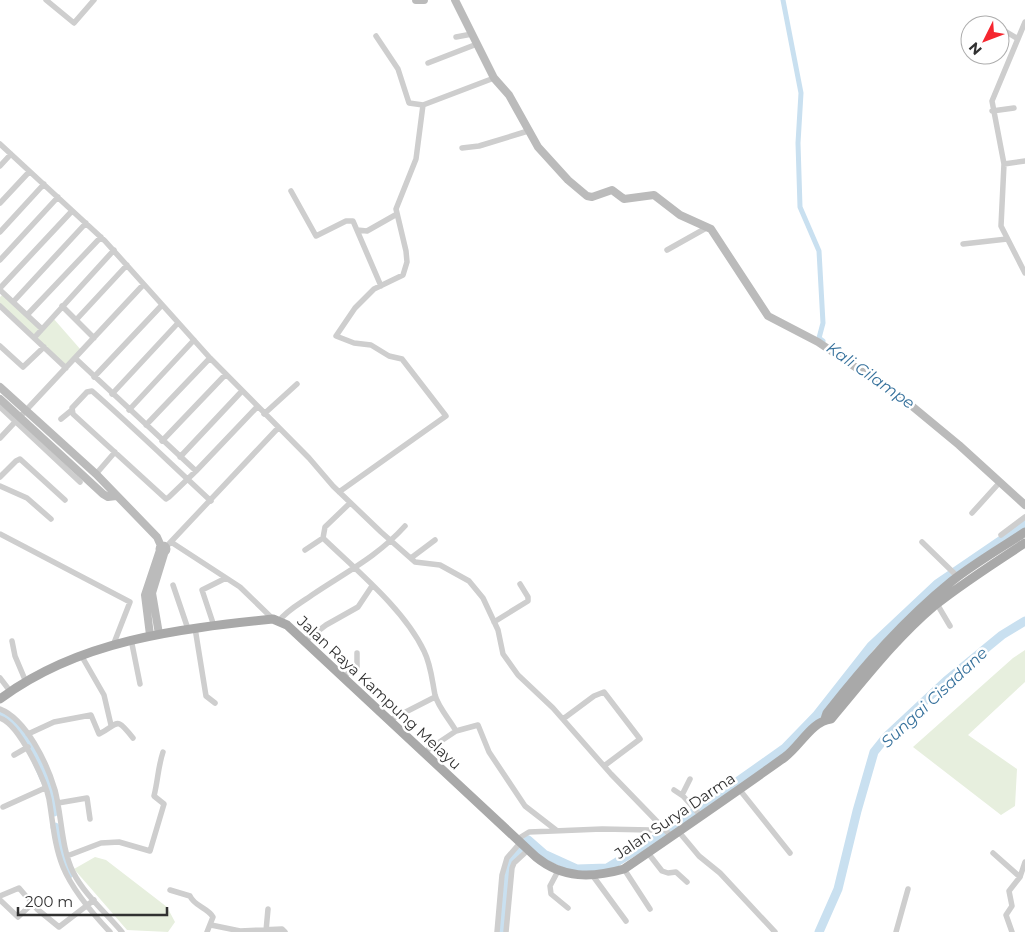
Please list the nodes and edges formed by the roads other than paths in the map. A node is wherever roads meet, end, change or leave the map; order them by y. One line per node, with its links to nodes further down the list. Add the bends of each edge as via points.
1 (46, 0): 5 (street, via 74,23)
2 (416, 0): 3 (street)
3 (424, 0)
4 (455, 0): 7 (street)
5 (92, 1)
6 (1025, 22): 11 (street)
7 (472, 34): 10 (street); 12 (street)
8 (1010, 34): 11 (street)
9 (376, 36): 15 (street, via 398,70 409,103)
10 (456, 37)
11 (1018, 39): 17 (street, via 992,96)
12 (477, 44): 13 (street); 14 (street)
13 (428, 64)
14 (494, 78): 15 (street); 18 (street, via 509,95)
15 (423, 106): 31 (street, via 416,159 396,209)
16 (1014, 108): 17 (street)
17 (992, 111): 23 (street)
18 (528, 131): 20 (street); 33 (street, via 547,159 587,196 612,190 624,199 650,194 686,218)
19 (0, 144): 21 (street)
20 (462, 148)
21 (10, 154): 24 (street); 25 (street)
22 (1025, 160): 23 (street)
23 (1004, 164): 37 (street, via 1000,214)
24 (0, 166)
25 (29, 172): 26 (street); 29 (street)
26 (44, 184): 28 (street); 35 (street)
27 (291, 191): 34 (street, via 316,236 351,219)
28 (58, 197): 30 (street); 41 (street)
29 (0, 203)
30 (72, 210): 32 (street); 46 (street)
31 (397, 214): 34 (street, via 367,231); 45 (street, via 406,251 405,268 401,277)
32 (86, 223): 36 (street); 47 (street)
33 (708, 227): 40 (street); 90 (street, via 768,316 818,342 907,402)
34 (357, 230): 45 (street)
35 (0, 232)
36 (100, 237): 39 (street); 51 (street)
37 (1007, 239): 38 (street); 43 (street)
38 (963, 244)
39 (114, 250): 42 (street); 50 (street)
40 (668, 250)
41 (0, 260)
42 (127, 265): 44 (street); 52 (street)
43 (1025, 273)
44 (143, 284): 48 (street); 56 (street)
45 (381, 286): 92 (street, via 374,288 355,308 336,336 371,345 402,359 446,416)
46 (0, 289): 47 (street)
47 (13, 302): 51 (street)
48 (162, 305): 53 (street); 64 (street)
49 (0, 306): 55 (street)
50 (62, 306): 52 (street); 54 (street)
51 (27, 315): 54 (street)
52 (76, 320): 56 (street)
53 (178, 324): 57 (street); 68 (street)
54 (42, 329): 55 (street)
55 (34, 338): 59 (street)
56 (94, 338): 60 (street)
57 (194, 340): 61 (street); 74 (street)
58 (0, 346): 59 (street, via 23,367)
59 (44, 347): 62 (street)
60 (75, 358): 62 (street); 64 (street)
61 (210, 358): 63 (street); 79 (street)
62 (66, 368): 75 (street)
63 (226, 374): 67 (street); 82 (street)
64 (94, 377): 68 (street)
65 (297, 384): 76 (street)
66 (0, 387): 75 (street)
67 (242, 391): 72 (street); 84 (street)
68 (114, 396): 71 (street); 74 (street)
69 (0, 399): 78 (street)
70 (0, 407): 78 (street)
71 (108, 407): 73 (street, via 90,390); 88 (street)
72 (257, 407): 76 (street); 85 (street)
73 (72, 410): 77 (street); 83 (street)
74 (129, 410): 79 (street)
75 (26, 412): 78 (street); 86 (street)
76 (264, 414): 80 (street)
77 (61, 419)
78 (18, 420): 81 (street); 89 (street); 93 (street, via 103,494)
79 (146, 426): 82 (street)
80 (278, 428): 92 (street); 95 (street)
81 (0, 438)
82 (162, 441): 84 (street)
83 (115, 452): 86 (street); 88 (street, via 164,498)
84 (180, 457): 85 (street)
85 (196, 471): 88 (street)
86 (96, 474): 93 (street)
87 (0, 477): 94 (street, via 16,460 20,460)
88 (187, 479): 95 (street)
89 (80, 482)
90 (1000, 482): 97 (street); 98 (street)
91 (0, 486): 100 (street, via 27,498)
92 (339, 492): 96 (street)
93 (116, 496): 110 (street)
94 (65, 500)
95 (211, 501): 110 (street)
96 (350, 503): 105 (street, via 325,527); 107 (street)
97 (1025, 505)
98 (972, 513)
99 (1025, 517): 104 (street)
100 (52, 519)
101 (405, 526): 107 (street)
102 (1025, 532): 104 (main road, Jalan Surya Darma)
103 (0, 534): 129 (street, via 130,602)
104 (1008, 535): 114 (main road, Jalan Surya Darma)
105 (322, 538): 111 (street); 113 (street)
106 (435, 540): 112 (street)
107 (392, 541): 112 (street); 113 (street)
108 (922, 542): 114 (street)
109 (1025, 543): 119 (main road, Jalan Surya Darma)
110 (165, 547): 115 (street); 125 (street, via 152,593)
111 (305, 550)
112 (411, 558): 121 (street, via 440,565 469,581 483,598)
113 (354, 568): 118 (street); 120 (street)
114 (957, 576): 144 (main road, Jalan Surya Darma, via 877,651 827,713)
115 (226, 578): 120 (street); 122 (street, via 202,590)
116 (520, 584): 121 (street, via 528,601)
117 (173, 585): 124 (street)
118 (372, 586): 128 (street, via 358,607); 137 (street, via 409,626 424,650 433,677)
119 (937, 604): 123 (street); 144 (main road, Jalan Surya Darma, via 883,656 832,719)
120 (276, 620): 122 (main road, Jalan Raya Kampung Melayu); 128 (main road, Jalan Raya Kampung Melayu)
121 (494, 622): 143 (street, via 510,666)
122 (214, 626): 124 (main road, Jalan Raya Kampung Melayu)
123 (950, 626)
124 (192, 629): 125 (main road, Jalan Raya Kampung Melayu); 139 (street, via 206,696)
125 (154, 635): 126 (main road, Jalan Raya Kampung Melayu)
126 (131, 640): 129 (main road, Jalan Raya Kampung Melayu); 135 (street)
127 (12, 641): 134 (street)
128 (305, 641): 132 (main road, Jalan Raya Kampung Melayu)
129 (114, 643): 131 (main road, Jalan Raya Kampung Melayu)
130 (357, 653): 132 (street, via 357,667)
131 (81, 655): 134 (main road, Jalan Raya Kampung Melayu); 145 (street, via 104,695)
132 (343, 676): 142 (main road, Jalan Raya Kampung Melayu)
133 (0, 678): 136 (street)
134 (26, 682): 136 (main road, Jalan Raya Kampung Melayu)
135 (140, 684)
136 (10, 692): 138 (main road, Jalan Raya Kampung Melayu)
137 (435, 697): 142 (street); 146 (street)
138 (0, 698)
139 (215, 702)
140 (0, 709): 147 (street, via 15,718)
141 (0, 718): 149 (street, via 12,726)
142 (390, 720): 152 (main road, Jalan Raya Kampung Melayu)
143 (563, 720): 153 (street); 153 (street, via 604,692 640,740)
144 (825, 720): 156 (main road, Jalan Surya Darma, via 788,754)
145 (111, 725): 147 (street, via 100,734 93,716 89,716 54,722); 148 (street, via 121,724)
146 (456, 731): 152 (street); 164 (street, via 478,725 488,752 525,806)
147 (28, 734): 149 (street)
148 (133, 738)
149 (29, 746): 151 (street); 155 (street); 159 (street, via 51,780)
150 (163, 752): 170 (street, via 154,796 164,804 150,851 119,842 101,843)
151 (14, 754)
152 (424, 754): 166 (main road, Jalan Raya Kampung Melayu)
153 (604, 766): 163 (street)
154 (690, 779): 158 (street)
155 (46, 788): 160 (street); 181 (street, via 58,856 67,877)
156 (738, 789): 161 (main road, Jalan Surya Darma); 168 (street)
157 (674, 790): 158 (street)
158 (682, 795): 161 (street)
159 (58, 803): 162 (street, via 87,798); 170 (street)
160 (3, 807)
161 (698, 813): 165 (main road, Jalan Surya Darma)
162 (90, 819)
163 (664, 827): 164 (street, via 651,830); 165 (street)
164 (556, 830): 166 (street, via 529,832)
165 (674, 835): 167 (main road, Jalan Surya Darma); 195 (street, via 720,874)
166 (522, 845): 173 (main road, Jalan Surya Darma); 193 (street, via 507,858 502,875); 194 (street, via 512,868)
167 (648, 853): 172 (main road, Jalan Surya Darma); 176 (street, via 662,871 676,872)
168 (790, 853)
169 (993, 853): 175 (street)
170 (67, 856): 181 (street)
171 (1025, 862): 175 (street)
172 (624, 869): 174 (main road, Jalan Surya Darma); 185 (street)
173 (558, 871): 174 (main road, Jalan Surya Darma); 183 (street, via 550,886 551,894)
174 (593, 876): 186 (street)
175 (1020, 876): 197 (street, via 1009,891 1012,906 1006,915)
176 (687, 882)
177 (908, 889): 196 (street)
178 (170, 890): 187 (street, via 190,896 192,902 206,909 213,916)
179 (0, 896): 182 (street, via 18,888)
180 (0, 900): 182 (street, via 18,917)
181 (91, 903): 182 (street, via 58,927); 189 (street); 190 (street)
182 (33, 904)
183 (568, 908)
184 (268, 909): 188 (street)
185 (650, 909)
186 (626, 921)
187 (211, 925): 188 (street, via 240,931); 191 (street)
188 (266, 931): 192 (street, via 282,929)
189 (110, 932)
190 (122, 932)
191 (207, 932)
192 (285, 932)
193 (497, 932)
194 (506, 932)
195 (775, 932)
196 (896, 932)
197 (1012, 932)

